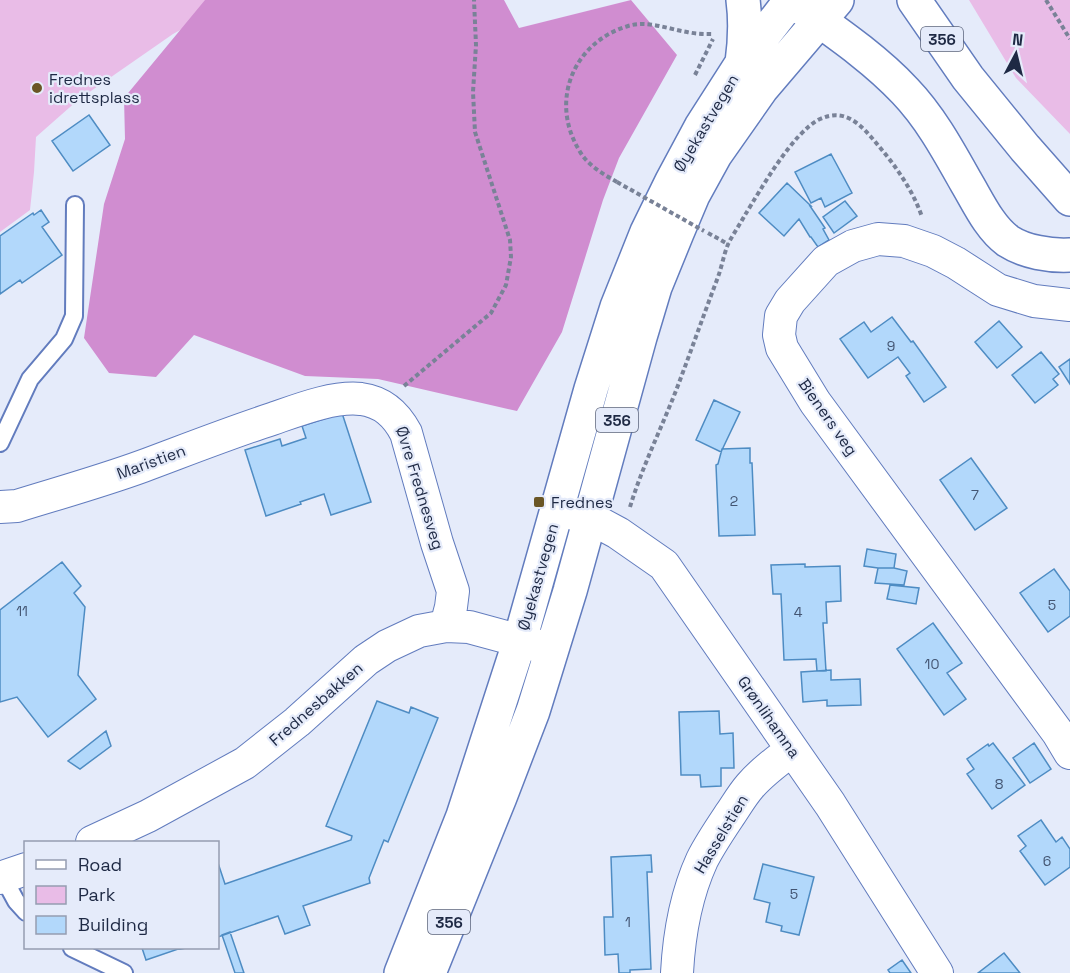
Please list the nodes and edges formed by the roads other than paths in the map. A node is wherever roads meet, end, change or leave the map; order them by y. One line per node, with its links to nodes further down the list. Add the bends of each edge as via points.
1 (743, 0): 5 (main road, 356, via 746,37)
2 (791, 0): 4 (main road, 356); 5 (main road, Øyekastvegen / 356)
3 (914, 0): 6 (main road, 356, via 968,78)
4 (828, 10): 8 (main road, 356, via 927,118 993,227 1025,249); 14 (main road, Øyekastvegen / 356, via 762,88 715,155 693,195 655,287)
5 (742, 63): 13 (main road, Øyekastvegen / 356, via 701,127 647,232 617,307)
6 (1070, 199)
7 (75, 205): 11 (lane, via 74,316 64,339 30,379)
8 (1070, 255)
9 (1070, 305): 19 (street, Bieners veg, via 1034,302 998,290 933,251 904,241 878,239 853,246 826,261 790,301 781,316 779,335 782,348 815,402)
10 (299, 409): 12 (street, Maristien, via 141,467 17,506); 15 (street, Øvre Frednesveg, via 360,399 382,405 400,422 453,591)
11 (0, 443)
12 (0, 507)
13 (557, 509): 14 (street, Grønlihamna); 16 (main road, Øyekastvegen / 356)
14 (590, 518): 17 (main road, Øyekastvegen / 356); 18 (street, Grønlihamna, via 664,566)
15 (446, 626): 16 (street, Frednesbakken, via 469,627); 20 (street, Frednesbakken, via 419,631 387,646 245,763)
16 (520, 640): 17 (street, Frednesbakken); 25 (main road, Øyekastvegen / 356, via 464,816)
17 (553, 650): 26 (main road, Øyekastvegen / 356, via 500,797)
18 (792, 750): 27 (street, Hasselstien, via 749,787 703,858 685,915); 28 (street, Grønlihamna)
19 (1070, 753)
20 (96, 841)
21 (10, 875): 22 (lane, via 16,901)
22 (24, 910)
23 (74, 949): 24 (lane)
24 (124, 973)
25 (401, 973)
26 (429, 973)
27 (677, 973)
28 (937, 973)

